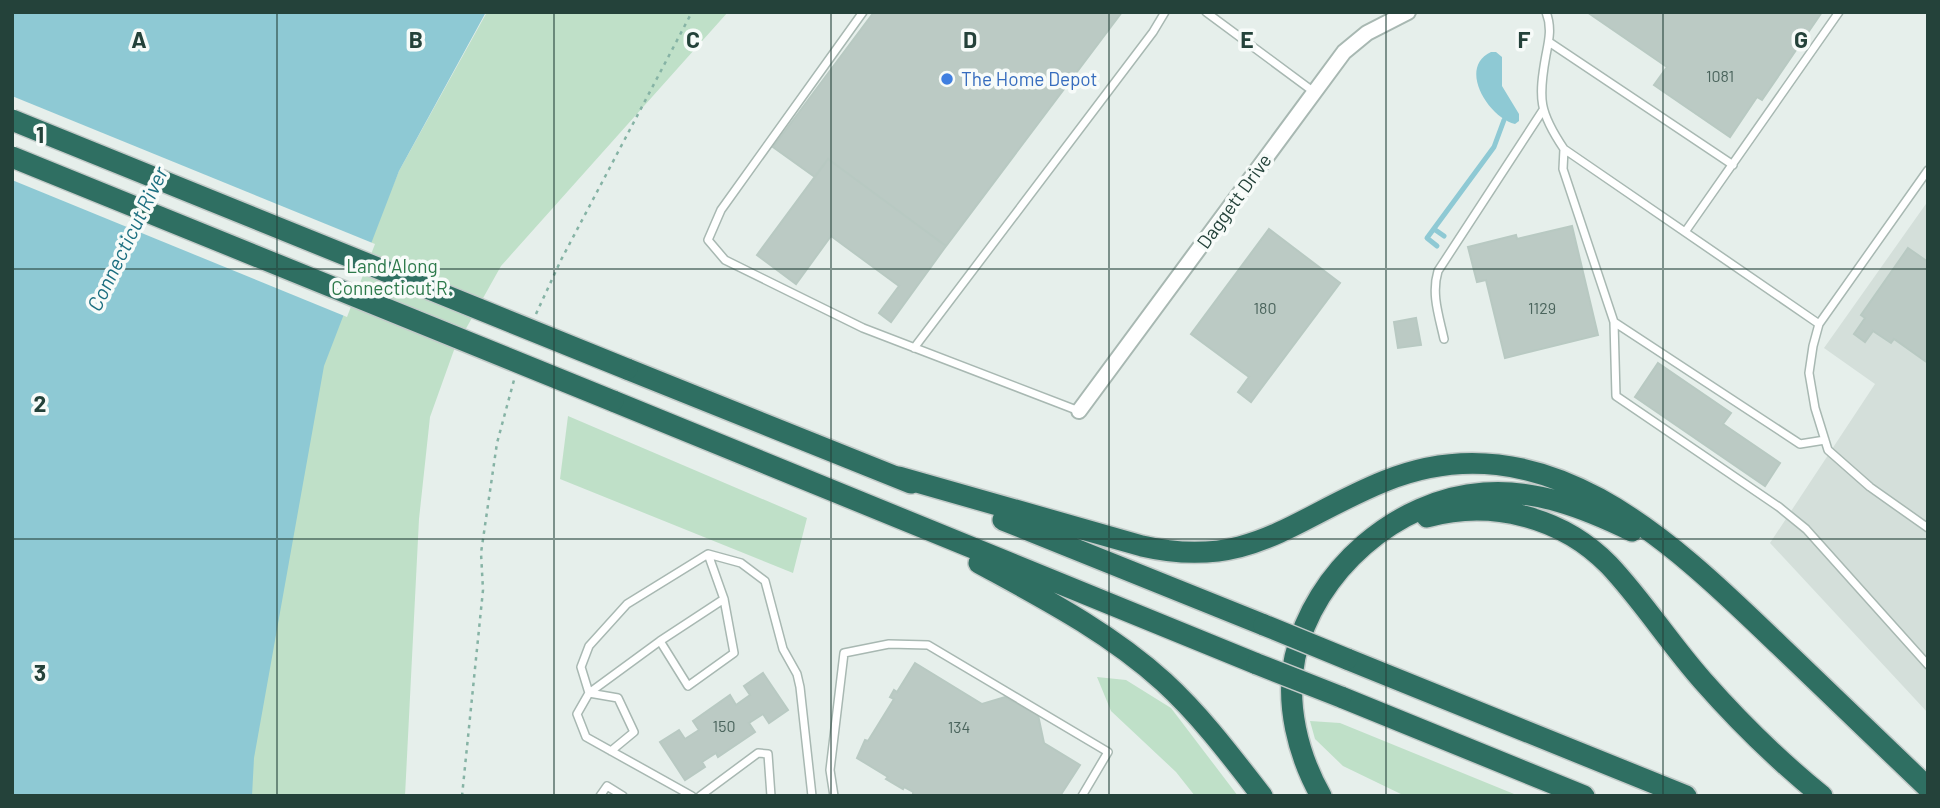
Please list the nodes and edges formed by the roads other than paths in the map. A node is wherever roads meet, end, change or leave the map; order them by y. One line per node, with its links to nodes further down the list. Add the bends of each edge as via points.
1 (863, 12): 19 (lane, via 721,210 708,240 725,260 863,328)
2 (1165, 12): 19 (lane)
3 (1206, 12): 8 (lane)
4 (1408, 12): 8 (street, Daggett Drive, via 1358,39)
5 (1546, 12): 7 (lane)
6 (1839, 12): 13 (lane)
7 (1549, 42): 9 (lane); 13 (lane)
8 (1314, 92): 20 (street, Daggett Drive)
9 (1543, 110): 11 (lane); 18 (lane, via 1438,271 1435,298)
10 (12, 120): 22 (highway, bridge)
11 (1564, 149): 15 (lane); 16 (lane, via 1563,169)
12 (12, 157): 23 (highway, bridge)
13 (1733, 165): 15 (lane)
14 (1928, 170): 17 (lane)
15 (1685, 232): 17 (lane)
16 (1614, 323): 21 (lane, via 1800,444); 30 (lane, via 1616,396 1806,530)
17 (1819, 324): 21 (lane, via 1809,373)
18 (1444, 339)
19 (915, 348): 20 (lane)
20 (1079, 411)
21 (1825, 440): 24 (lane, via 1828,450 1870,487)
22 (899, 477): 28 (highway, via 1142,546 1197,554 1258,542 1370,487 1414,471 1457,463 1520,467 1574,485 1617,508 1669,545); 45 (highway, bridge)
23 (897, 518): 42 (highway, via 1119,645 1194,712); 44 (highway, bridge)
24 (1928, 528)
25 (708, 554): 27 (lane); 31 (lane, via 627,604 589,646 581,667); 39 (lane, via 741,563 765,581 783,649 800,687)
26 (1352, 558): 28 (highway, via 1388,527 1428,505 1486,492 1527,494 1590,512 1649,540 1686,563); 43 (highway, via 1318,600 1295,659 1294,717 1308,770); 46 (highway, via 1404,526 1458,512 1515,514 1560,530 1609,565 1721,701)
27 (724, 599): 29 (lane); 29 (lane, via 734,653 688,686)
28 (1739, 607): 33 (highway)
29 (660, 641): 31 (lane)
30 (1928, 665)
31 (589, 694): 32 (lane, via 577,714 586,737); 32 (lane, via 618,698 634,732)
32 (611, 751): 36 (lane)
33 (1928, 788)
34 (600, 796): 35 (lane, via 607,786)
35 (623, 796)
36 (692, 796)
37 (699, 796): 38 (lane, via 765,752)
38 (771, 796)
39 (812, 796)
40 (834, 796): 41 (lane, via 830,770 844,653 889,644 928,645 1108,752)
41 (1082, 796)
42 (1262, 796)
43 (1322, 796)
44 (1584, 796)
45 (1686, 796)
46 (1822, 796)

